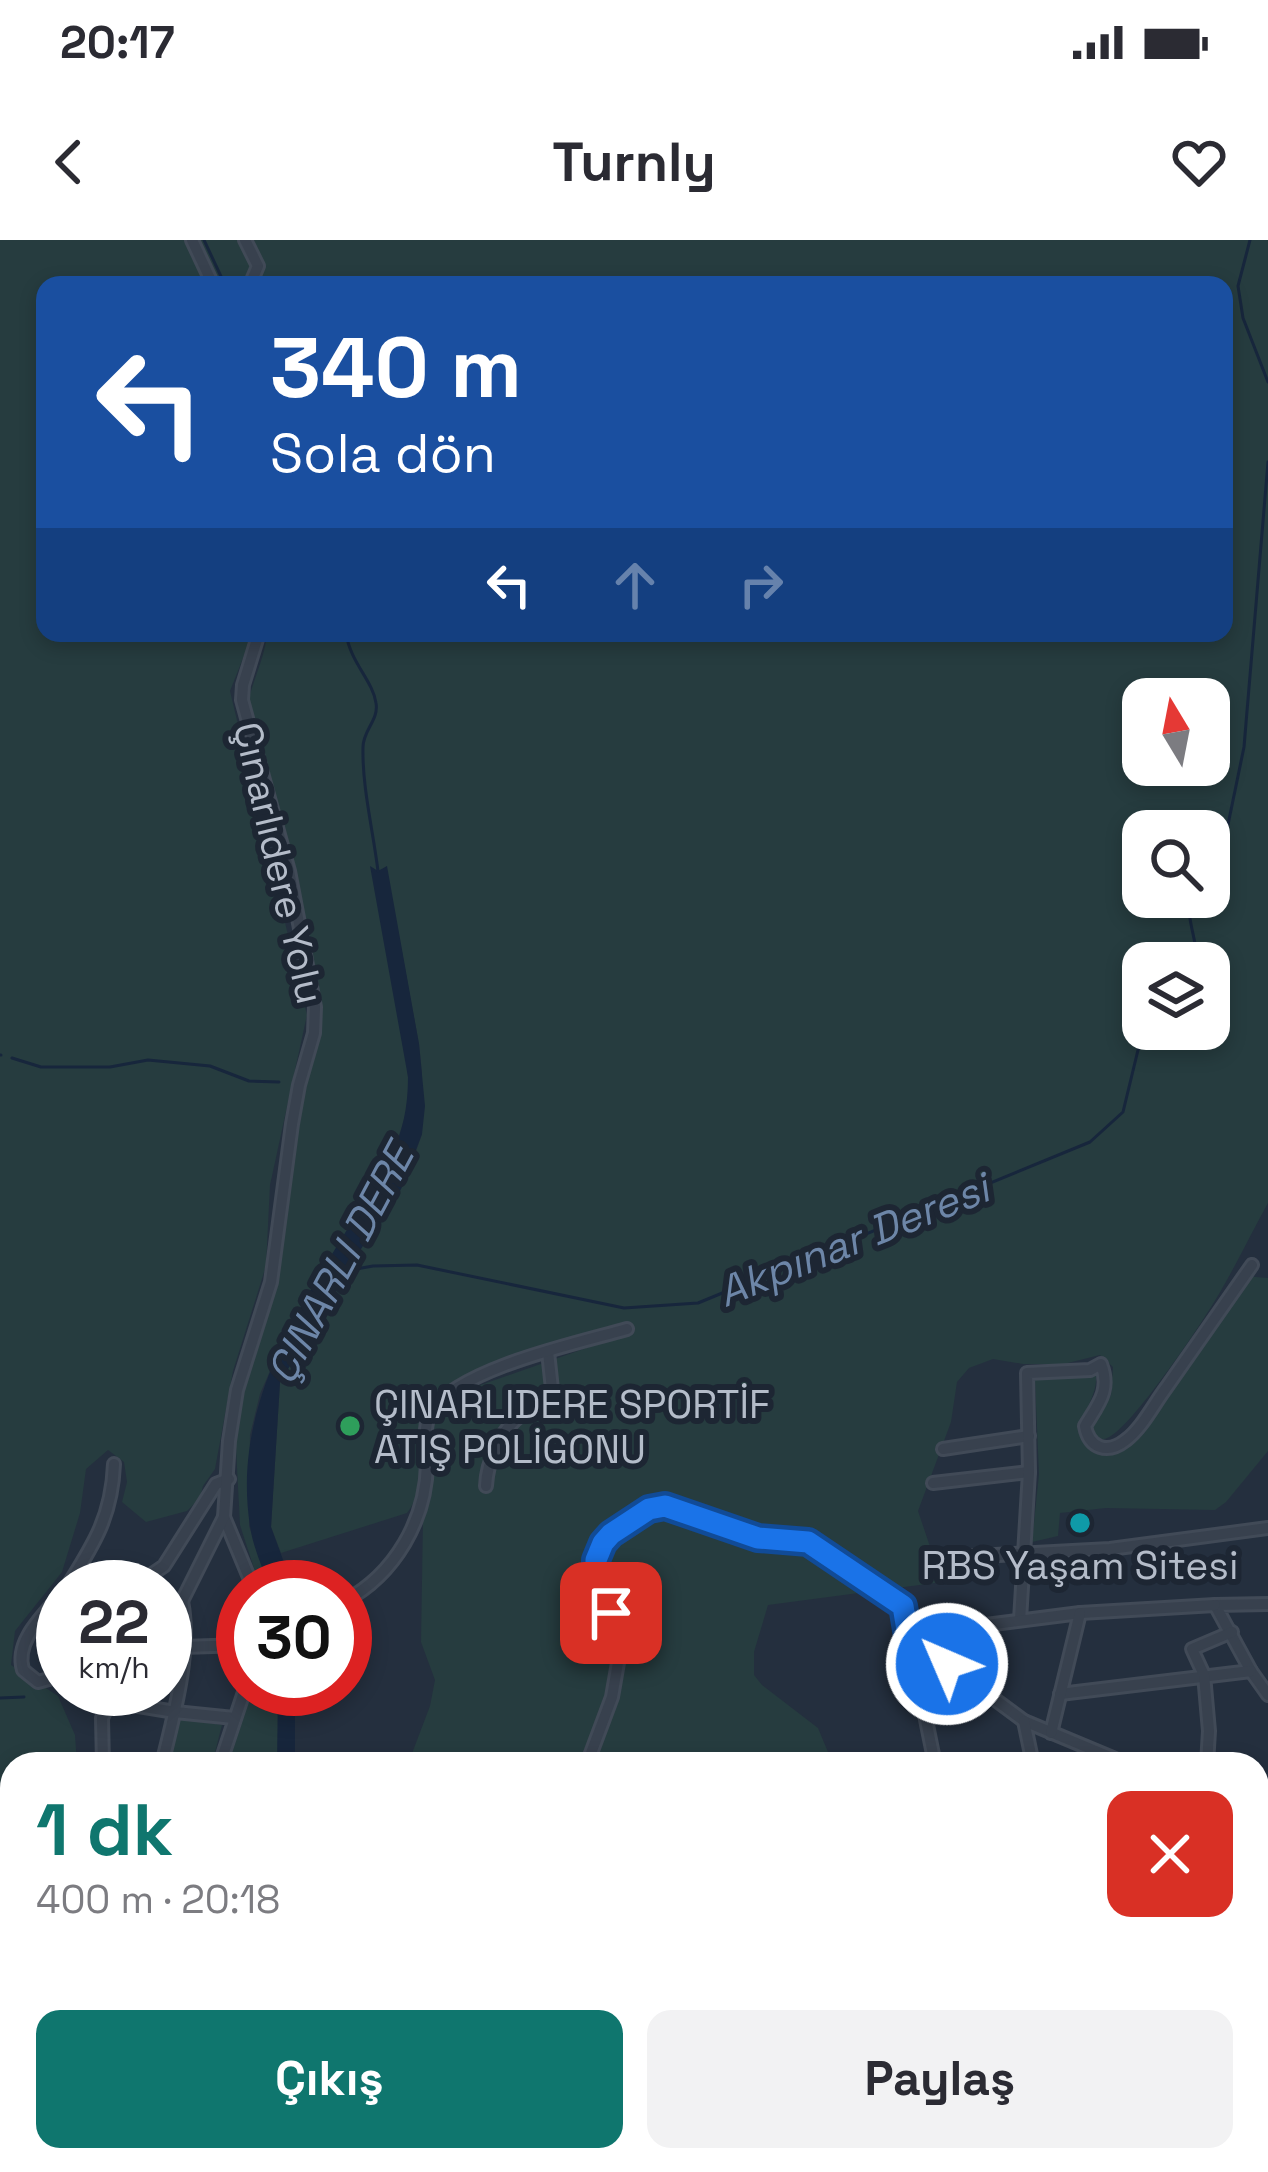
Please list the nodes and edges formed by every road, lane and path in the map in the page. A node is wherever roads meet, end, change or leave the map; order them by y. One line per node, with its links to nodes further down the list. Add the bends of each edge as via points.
1 (192, 240): 3 (street)
2 (245, 240): 4 (street, via 258,266)
3 (209, 276)
4 (254, 276)
5 (257, 642): 13 (street, Çınarlıdere Yolu, via 242,700 289,871 315,1019 271,1282 237,1390)
6 (1252, 1265): 9 (street, via 1125,1442 1108,1448 1088,1438 1085,1426 1107,1380 1101,1364 1027,1373)
7 (627, 1329): 8 (street)
8 (548, 1352): 15 (street, via 552,1389 509,1426); 24 (street, via 469,1381 433,1409 417,1519)
9 (1029, 1436): 10 (street); 12 (street)
10 (943, 1449)
11 (114, 1464): 20 (street, via 102,1530)
12 (1029, 1472): 14 (street); 18 (street)
13 (229, 1479): 16 (street, Çınarlıdere Yolu); 21 (street, via 216,1484)
14 (932, 1484)
15 (486, 1486)
16 (224, 1517): 22 (street); 23 (street)
17 (1268, 1528): 18 (street)
18 (1025, 1552): 19 (street); 28 (street)
19 (940, 1558)
20 (83, 1560)
21 (168, 1560)
22 (242, 1560)
23 (192, 1580)
24 (372, 1582)
25 (1268, 1604): 26 (street)
26 (1215, 1605): 27 (street); 30 (street)
27 (1080, 1613): 28 (street); 35 (street)
28 (1020, 1620): 31 (street)
29 (36, 1626): 34 (street, via 19,1654 22,1670)
30 (1232, 1633): 32 (street); 33 (street, via 1192,1649)
31 (908, 1636): 41 (street); 46 (street, via 903,1606 808,1542 758,1538 665,1506 649,1509 611,1534 596,1560 596,1583 620,1633 611,1696); 47 (street)
32 (1251, 1671): 33 (street); 36 (street)
33 (1204, 1675): 35 (street); 50 (street)
34 (36, 1680)
35 (1060, 1694): 42 (street)
36 (1268, 1695)
37 (192, 1714): 40 (street)
38 (103, 1716): 43 (street)
39 (174, 1716): 44 (street)
40 (234, 1718): 45 (street)
41 (1024, 1720): 42 (street); 48 (street)
42 (1051, 1733): 49 (street)
43 (103, 1752)
44 (165, 1752)
45 (224, 1752)
46 (590, 1752)
47 (932, 1752)
48 (1031, 1752)
49 (1093, 1752)
50 (1208, 1752)

